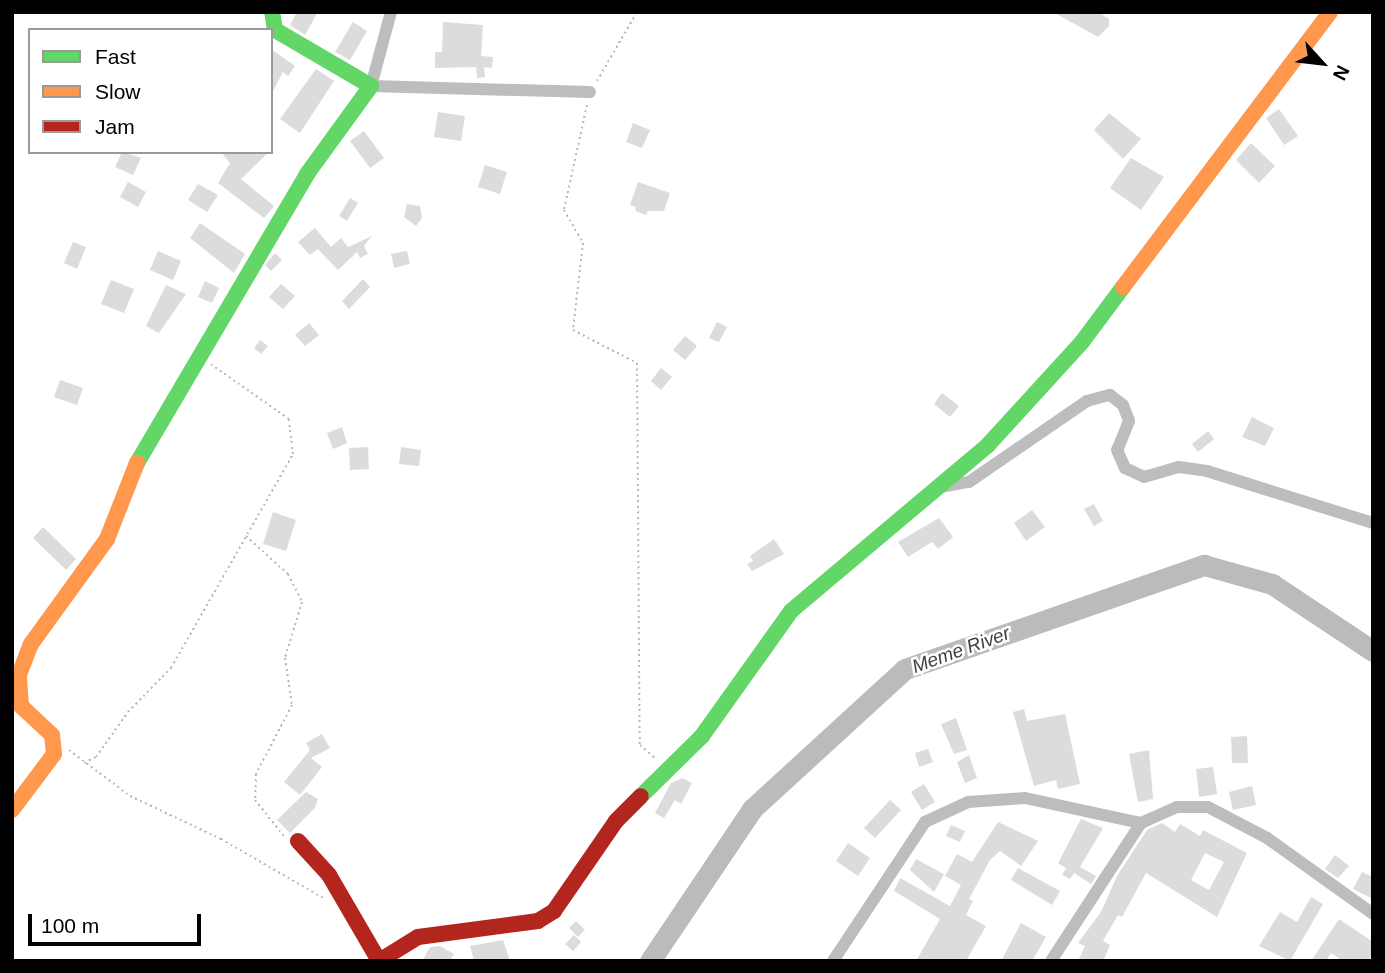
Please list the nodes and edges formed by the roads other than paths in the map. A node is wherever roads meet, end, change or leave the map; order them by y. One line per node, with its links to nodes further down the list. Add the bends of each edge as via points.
1 (272, 12): 4 (street, via 275,30)
2 (391, 12): 4 (street)
3 (1330, 12): 6 (street, via 1082,342 988,445)
4 (371, 86): 5 (street); 8 (street, via 307,174 198,355 139,458 107,539 31,644 19,675 21,706 52,735 54,754)
5 (590, 92)
6 (933, 488): 7 (street, via 969,482 1087,401 1110,395 1123,405 1129,421 1117,450 1125,468 1144,477 1178,467 1207,471); 10 (street, via 791,611 702,736 616,821 554,911 538,921 418,937 379,961 364,942 330,875)
7 (1373, 523)
8 (12, 810)
9 (1141, 823): 11 (street, via 1177,807 1208,807 1267,838); 12 (street, via 1025,798 968,802 925,822); 13 (street)
10 (298, 841)
11 (1373, 914)
12 (833, 961)
13 (1051, 961)

